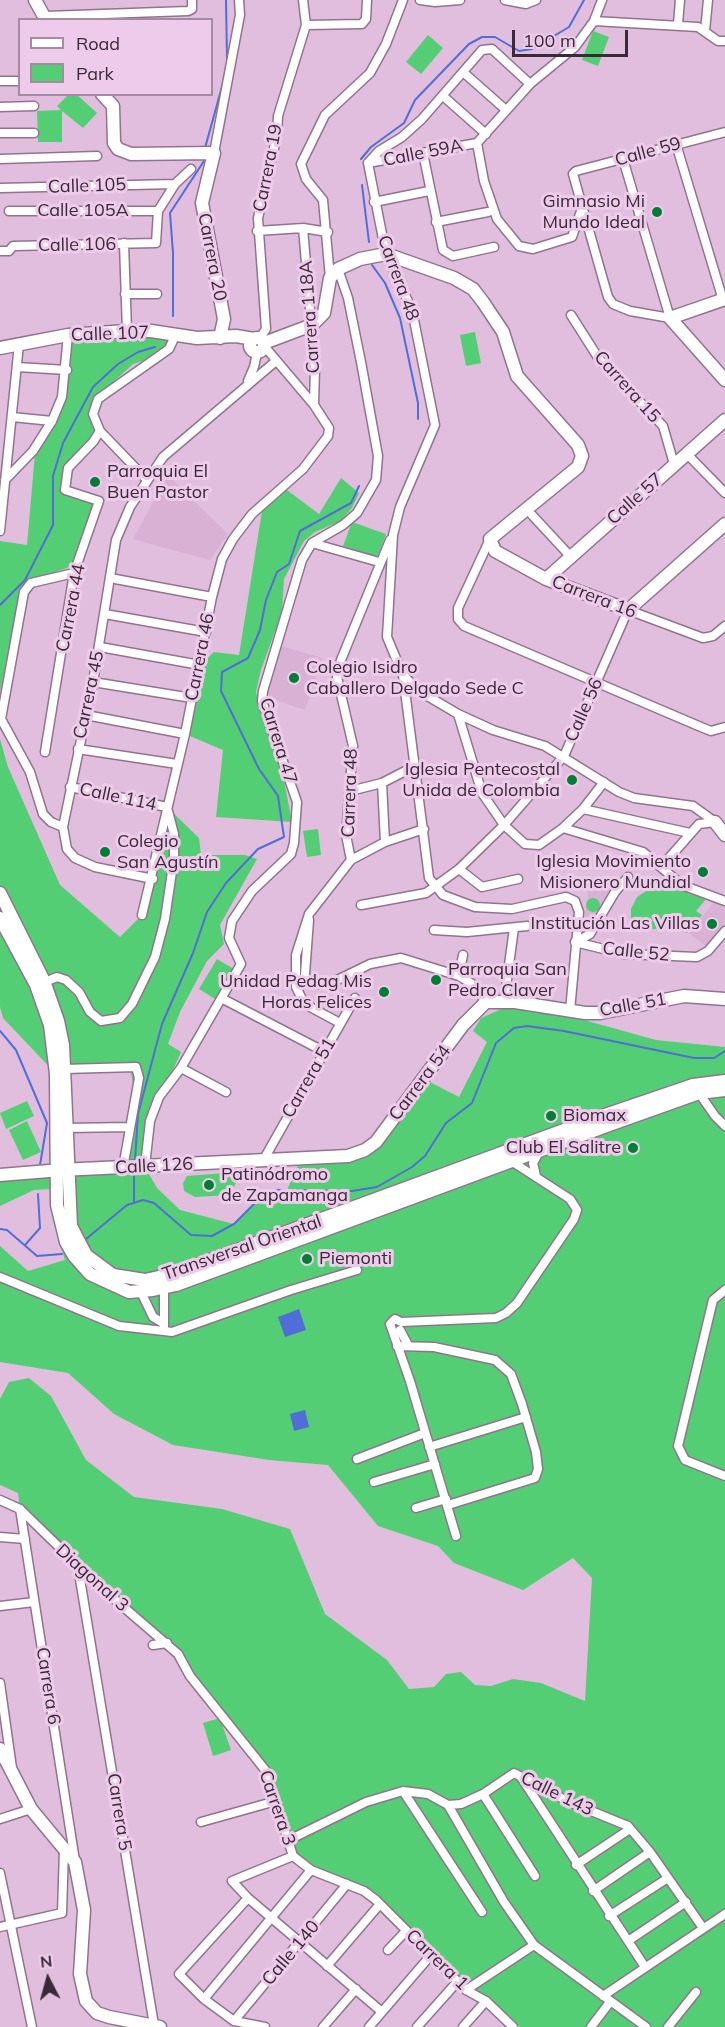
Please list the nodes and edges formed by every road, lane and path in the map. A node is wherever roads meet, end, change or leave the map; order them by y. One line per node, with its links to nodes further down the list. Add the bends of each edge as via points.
1 (35, 0): 14 (street)
2 (192, 0): 14 (street, via 192,9 188,11)
3 (239, 0): 35 (street, Carrera 20, via 240,15)
4 (303, 0): 17 (street, Carrera 19)
5 (367, 0): 17 (street, via 366,19 360,24)
6 (403, 0): 53 (street, via 370,73 325,115 302,158 306,179 323,200)
7 (420, 0): 8 (street)
8 (460, 0)
9 (505, 0): 10 (street, via 526,4)
10 (536, 0)
11 (602, 0): 15 (street)
12 (681, 0): 16 (street)
13 (708, 0): 18 (street)
14 (46, 18)
15 (594, 21): 16 (street); 23 (street, via 575,47)
16 (678, 24): 18 (street)
17 (306, 25): 52 (street, Carrera 19, via 278,116)
18 (705, 31): 19 (street, via 718,41)
19 (725, 41)
20 (463, 72): 23 (street, via 487,48); 25 (street); 28 (street)
21 (0, 81): 22 (street)
22 (18, 81)
23 (530, 84): 28 (street)
24 (104, 96): 35 (street, via 113,106 114,142 118,149 130,154)
25 (443, 96): 32 (street); 40 (street, via 402,137)
26 (34, 106): 27 (street)
27 (0, 107)
28 (506, 110): 32 (street)
29 (725, 132): 34 (street, Calle 59)
30 (34, 133): 31 (street)
31 (0, 134)
32 (486, 134): 33 (street)
33 (477, 143): 36 (street, Calle 59A); 48 (street, via 497,219 519,246 532,249 572,237)
34 (676, 144): 39 (street, Calle 59); 61 (street)
35 (212, 152): 68 (street, Carrera 20, via 202,203 224,319)
36 (423, 153): 40 (street, Calle 59A); 44 (street)
37 (97, 156): 38 (street)
38 (0, 159)
39 (623, 159): 48 (street, Calle 59, via 573,174); 63 (street)
40 (368, 163): 45 (street, Carrera 48)
41 (191, 170): 42 (street)
42 (175, 184): 43 (street, Calle 105); 47 (street)
43 (0, 188)
44 (429, 191): 45 (street); 50 (street)
45 (374, 202): 57 (street, Carrera 48)
46 (9, 211): 47 (street, Calle 105A)
47 (158, 211): 54 (street, Calle 106, via 156,243)
48 (581, 211): 63 (street, via 613,304 630,312)
49 (488, 212): 50 (street)
50 (436, 222): 55 (street, via 443,250 453,256)
51 (303, 228): 52 (street); 53 (street); 64 (street, Carrera 118A)
52 (257, 231): 70 (street, Carrera 19, via 266,329)
53 (328, 232): 58 (street)
54 (124, 243): 56 (street, Calle 106, via 13,246 9,251); 59 (street)
55 (494, 247)
56 (0, 251)
57 (386, 254): 58 (street, via 360,259); 90 (street, Carrera 48, via 412,310 435,425 400,507); 91 (street, via 454,278 473,289 503,332 519,379 581,451 578,467)
58 (334, 274): 64 (street, via 324,313); 92 (street, via 348,298 378,456 376,480 357,513)
59 (125, 294): 60 (street); 65 (street)
60 (157, 294)
61 (724, 300): 63 (street)
62 (571, 315): 83 (street, Carrera 15, via 599,359 663,426)
63 (669, 318): 75 (street)
64 (312, 325): 70 (street, Calle 107); 77 (street, Carrera 118A)
65 (127, 331): 66 (street, Calle 107); 67 (street, Calle 107)
66 (176, 334): 68 (street, Calle 107); 81 (street, via 169,349 98,399 93,414)
67 (68, 335): 69 (street, Calle 107); 74 (street)
68 (220, 338): 70 (street, Calle 107, via 236,336)
69 (19, 344): 71 (street, Calle 107); 73 (street)
70 (259, 344): 72 (street); 76 (street, Carrera 19, via 255,367)
71 (0, 348)
72 (276, 361): 76 (street, Carrera 45); 77 (street)
73 (17, 367): 74 (street); 78 (street)
74 (67, 370): 80 (street)
75 (725, 380)
76 (244, 387): 85 (street, Carrera 45, via 163,457)
77 (314, 405): 98 (street, Carrera 46, via 329,428 328,436 303,469 252,514 232,539)
78 (12, 417): 80 (street); 84 (street)
79 (725, 420): 82 (street, Calle 57)
80 (52, 421): 84 (street, via 33,451)
81 (100, 431): 85 (street); 95 (street, Carrera 44, via 68,468 65,490 99,501)
82 (687, 454): 83 (street, Calle 57); 86 (street)
83 (674, 464): 93 (street, Calle 57)
84 (5, 480): 89 (street)
85 (147, 480): 96 (street, Carrera 45, via 116,540)
86 (725, 493)
87 (532, 515): 93 (street)
88 (725, 524): 99 (street, Calle 56)
89 (0, 531)
90 (393, 536): 94 (street, Carrera 48); 105 (street, Carrera 48, via 387,637)
91 (490, 539): 97 (street, Carrera 16, via 495,550); 107 (street, via 458,608 459,619 468,629)
92 (312, 543): 94 (street); 154 (street, Carrera 47, via 302,560 262,701 297,802 294,843 291,854 252,891 232,921 229,938 241,964)
93 (571, 557): 97 (street, Calle 57)
94 (379, 562): 121 (street, Carrera 48, via 337,677 353,746)
95 (74, 573): 114 (street, Carrera 44); 126 (street, via 31,583 24,592 1,718 30,772 43,814)
96 (110, 578): 98 (street); 100 (street, Carrera 45)
97 (546, 579): 99 (street, Carrera 16)
98 (212, 597): 102 (street, Carrera 46)
99 (627, 610): 101 (street, Carrera 16, via 709,638); 107 (street, Calle 56)
100 (105, 614): 102 (street); 103 (street, Carrera 45)
101 (725, 626)
102 (206, 632): 104 (street, Carrera 46)
103 (99, 647): 104 (street); 106 (street, Carrera 45)
104 (200, 665): 108 (street, Carrera 46)
105 (403, 675): 109 (street, via 419,691); 117 (street)
106 (93, 682): 108 (street); 110 (street, Carrera 45)
107 (596, 683): 111 (street, via 701,727); 115 (street, Calle 56)
108 (192, 698): 112 (street, Carrera 46)
109 (458, 714): 115 (street); 125 (street, via 482,793)
110 (86, 716): 112 (street); 113 (street, Carrera 45)
111 (721, 728)
112 (185, 734): 116 (street, Carrera 46)
113 (78, 749): 116 (street); 120 (street, Carrera 45)
114 (45, 752)
115 (564, 756): 118 (street); 125 (street, Calle 56)
116 (177, 764): 122 (street, Carrera 46)
117 (416, 766): 119 (street); 128 (street)
118 (604, 782): 123 (street); 124 (street, via 634,798 693,806)
119 (382, 783): 121 (street); 131 (street)
120 (70, 787): 122 (street, Calle 114); 126 (street, Carrera 45)
121 (350, 791): 132 (street, Carrera 48, via 346,835)
122 (167, 807): 136 (street, Carrera 46); 152 (street, via 174,834 174,858 165,919 155,957 132,1004 120,1018 101,1021 66,980 57,977)
123 (584, 809): 127 (street); 129 (street)
124 (720, 823): 129 (street, via 699,824); 130 (street)
125 (504, 825): 127 (street, via 532,846); 134 (street, Calle 56)
126 (63, 827): 136 (street, Carrera 45, via 67,849 75,858 95,867)
127 (563, 828): 133 (street, via 643,852)
128 (424, 829): 131 (street); 138 (street, via 429,878)
129 (690, 833): 133 (street)
130 (725, 836)
131 (385, 842): 132 (street)
132 (351, 860): 142 (street, Carrera 48)
133 (662, 866): 140 (street, via 681,885)
134 (459, 869): 137 (street, via 482,887); 138 (street, Calle 56)
135 (628, 877): 149 (street, via 590,934)
136 (153, 879): 143 (street, Carrera 46)
137 (518, 879)
138 (435, 887): 141 (street, Calle 56, via 426,893); 149 (street, via 456,902 493,909 566,897 578,905)
139 (0, 893): 152 (street, Transversal Oriental)
140 (725, 901)
141 (361, 905)
142 (309, 914): 151 (street, via 305,974 312,984 329,984 370,964 401,958); 159 (street, Carrera 48, via 296,955 296,987 303,1001)
143 (142, 915)
144 (0, 918): 152 (street, Transversal Oriental)
145 (527, 926): 146 (street)
146 (514, 928): 147 (street); 157 (street)
147 (434, 930)
148 (725, 931): 149 (street, Calle 52, via 698,957 624,954)
149 (575, 942): 158 (street)
150 (463, 955): 151 (street)
151 (459, 976): 156 (street, via 474,985)
152 (40, 983): 162 (street, Transversal Oriental, via 58,1022); 176 (street, Transversal Oriental, via 55,1055)
153 (356, 998): 159 (street, Carrera 51)
154 (224, 999): 160 (street); 161 (street, Carrera 47)
155 (725, 999): 158 (street, Calle 51, via 684,996 600,1012)
156 (486, 1002): 157 (street, Calle 51); 171 (street, Carrera 54, via 463,1025 376,1142)
157 (504, 1002): 158 (street, Calle 51)
158 (570, 1011)
159 (340, 1023): 160 (street, Carrera 51)
160 (325, 1052): 172 (street, Carrera 51)
161 (181, 1068): 165 (street); 174 (street, Carrera 47, via 159,1096 150,1121)
162 (64, 1069): 168 (street, via 136,1067 139,1078); 169 (street, Transversal Oriental)
163 (725, 1082): 176 (street, Transversal Oriental, via 693,1085 647,1100 279,1236 145,1280 114,1275 86,1255 71,1226)
164 (725, 1090): 166 (street, Transversal Oriental)
165 (226, 1092)
166 (699, 1093): 167 (street); 170 (street, Transversal Oriental)
167 (725, 1126)
168 (130, 1127): 169 (street); 175 (street)
169 (65, 1128): 176 (street, Transversal Oriental)
170 (539, 1152): 173 (street, Transversal Oriental); 178 (street, via 533,1163)
171 (348, 1156): 172 (street, Calle 126)
172 (264, 1159): 174 (street, Calle 126)
173 (511, 1161): 178 (street); 181 (street, Transversal Oriental)
174 (145, 1167): 175 (street, Calle 126)
175 (123, 1168): 176 (street, Calle 126)
176 (61, 1170): 177 (street, Calle 126); 183 (street, Transversal Oriental, via 61,1228 74,1256 101,1281 129,1292)
177 (0, 1175)
178 (536, 1176): 185 (street, via 570,1199 577,1210 517,1303 496,1318)
179 (357, 1270): 184 (street, via 172,1332)
180 (0, 1277): 184 (street, via 119,1326)
181 (164, 1289): 183 (street, Transversal Oriental); 184 (street)
182 (725, 1290): 193 (street, via 713,1300 678,1446 686,1460)
183 (141, 1292): 184 (street, via 153,1317)
184 (163, 1327)
185 (398, 1327): 186 (street); 187 (street)
186 (408, 1345): 187 (street); 188 (street, via 495,1360 511,1374)
187 (397, 1346): 189 (street)
188 (526, 1417): 190 (street); 196 (street, via 536,1452 535,1478)
189 (425, 1433): 190 (street); 191 (street)
190 (429, 1447): 192 (street)
191 (357, 1459)
192 (435, 1464): 194 (street); 196 (street)
193 (725, 1476)
194 (374, 1482)
195 (0, 1500): 198 (street)
196 (447, 1502): 197 (street); 199 (street)
197 (416, 1508)
198 (20, 1509): 201 (street, Carrera 6); 202 (street, Diagonal 3)
199 (456, 1536)
200 (0, 1538): 201 (street)
201 (25, 1539): 205 (street, Carrera 6)
202 (78, 1566): 203 (street, Diagonal 3); 204 (street, Carrera 5)
203 (98, 1585): 204 (street); 207 (street, Diagonal 3)
204 (83, 1598): 263 (street, Carrera 5)
205 (34, 1602): 206 (street); 225 (street, Carrera 6)
206 (0, 1606)
207 (167, 1643): 208 (street); 215 (street, Carrera 3, via 258,1758 273,1786)
208 (153, 1645)
209 (0, 1683): 211 (street)
210 (0, 1749): 211 (street)
211 (13, 1771): 217 (street)
212 (519, 1774): 214 (street, Calle 143, via 509,1775); 220 (street, Calle 143); 226 (street)
213 (403, 1791): 216 (street, via 428,1794); 221 (street, via 366,1802); 236 (street)
214 (483, 1794): 216 (street, Calle 143); 229 (street)
215 (276, 1801): 219 (street); 221 (street, Carrera 3)
216 (448, 1805): 247 (street, via 504,1902)
217 (31, 1809): 218 (street); 222 (street)
218 (0, 1819)
219 (201, 1822)
220 (630, 1829): 223 (street); 226 (street)
221 (287, 1841): 224 (street, Carrera 3)
222 (64, 1849): 225 (street); 241 (street, via 62,1913)
223 (650, 1852): 230 (street); 232 (street)
224 (293, 1856): 227 (street, Carrera 3); 233 (street, via 232,1881)
225 (75, 1862): 261 (street, via 84,1910 80,1974 86,2001 97,2013)
226 (576, 1865): 232 (street)
227 (311, 1870): 231 (street, Carrera 3); 240 (street)
228 (0, 1873): 241 (street)
229 (535, 1876)
230 (668, 1878): 234 (street); 239 (street)
231 (347, 1884): 235 (street, Carrera 3, via 364,1891); 246 (street, Calle 140)
232 (593, 1891): 239 (street)
233 (248, 1898): 240 (street); 257 (street, via 179,1974)
234 (686, 1902): 243 (street); 245 (street)
235 (380, 1905): 237 (street, Carrera 3); 250 (street)
236 (482, 1912)
237 (390, 1914): 244 (street, Carrera 1)
238 (725, 1914): 243 (street)
239 (609, 1916): 245 (street)
240 (272, 1919): 246 (street); 257 (street)
241 (11, 1924): 242 (street); 264 (street)
242 (0, 1927)
243 (703, 1928): 251 (street)
244 (406, 1931): 248 (street); 249 (street, Carrera 1)
245 (628, 1941): 251 (street)
246 (301, 1943): 250 (street); 262 (street, Calle 140)
247 (534, 1945): 254 (street); 256 (street)
248 (388, 1950)
249 (431, 1955): 252 (street, Carrera 1); 260 (street)
250 (327, 1966): 253 (street)
251 (645, 1967): 256 (street)
252 (458, 1981): 254 (street, Carrera 1); 269 (street)
253 (356, 1989): 260 (street); 267 (street)
254 (466, 1990): 258 (street, Carrera 1)
255 (696, 1992): 274 (street)
256 (603, 1996): 259 (street)
257 (204, 1999): 262 (street)
258 (486, 2001): 270 (street); 271 (street, Carrera 1)
259 (610, 2002): 272 (street); 273 (street)
260 (382, 2012): 268 (street)
261 (120, 2018): 263 (street); 265 (street)
262 (234, 2021): 266 (street)
263 (157, 2026)
264 (32, 2027)
265 (108, 2027)
266 (265, 2027)
267 (323, 2027)
268 (369, 2027)
269 (417, 2027)
270 (463, 2027)
271 (513, 2027)
272 (591, 2027)
273 (646, 2027)
274 (668, 2027)

